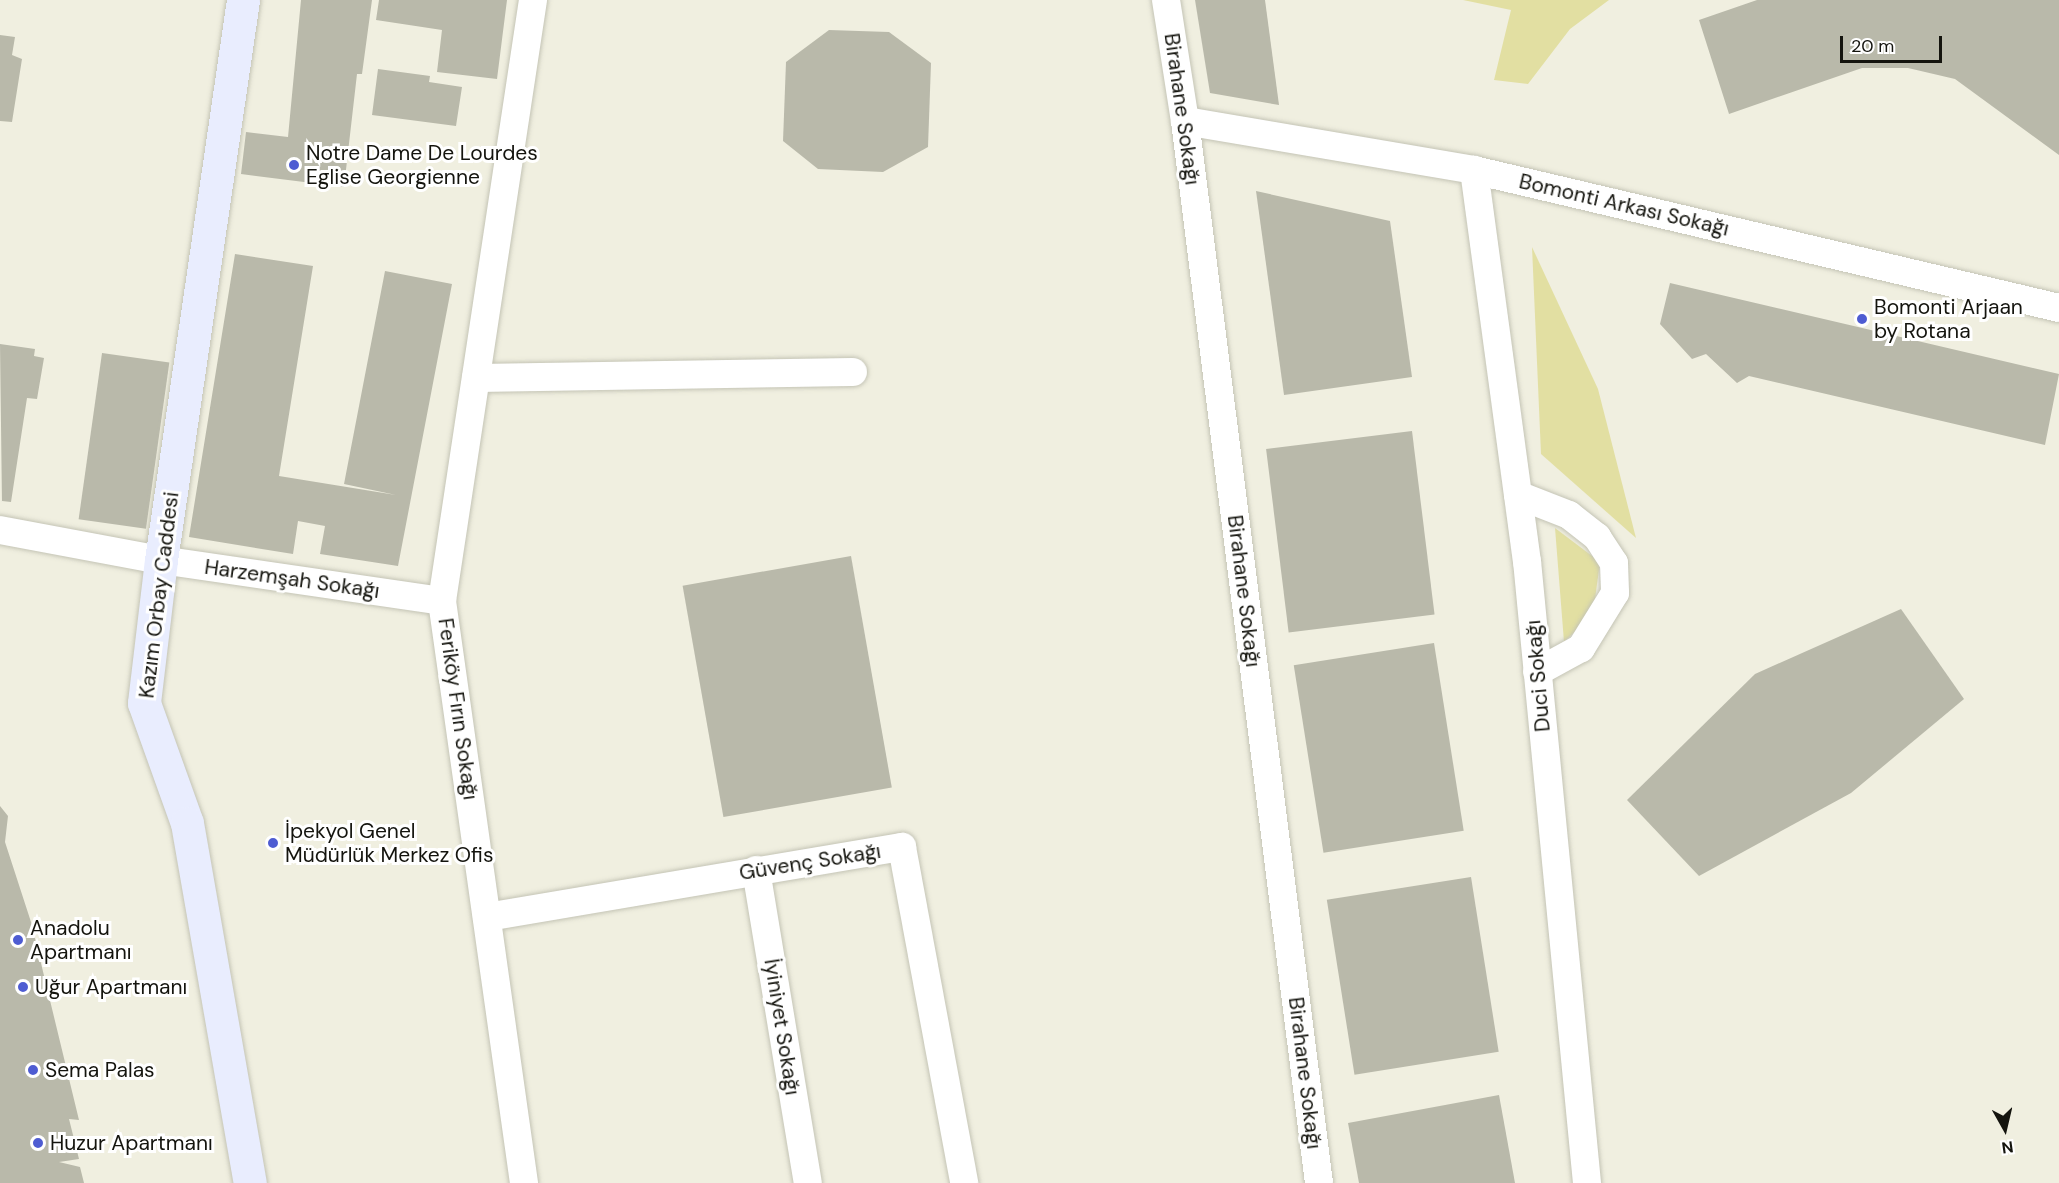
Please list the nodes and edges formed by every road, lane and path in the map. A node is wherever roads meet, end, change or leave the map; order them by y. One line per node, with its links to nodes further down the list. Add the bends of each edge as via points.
1 (243, 0): 11 (street, Kazım Orbay Caddesi)
2 (533, 0): 8 (street, Feriköy Fırın Sokağı)
3 (1166, 0): 4 (street, Birahane Sokağı)
4 (1185, 121): 5 (street, Bomonti Arkası Sokağı); 20 (street, Birahane Sokağı)
5 (1474, 170): 6 (street, Bomonti Arkası Sokağı); 9 (street, Duci Sokağı)
6 (2059, 308)
7 (853, 372): 8 (street)
8 (476, 378): 12 (street, Feriköy Fırın Sokağı)
9 (1518, 495): 13 (street, Duci Sokağı); 13 (street, via 1569,515 1597,537 1614,563 1615,593 1581,648)
10 (0, 530): 11 (street, Harzemşah Sokağı)
11 (161, 560): 12 (street, Harzemşah Sokağı); 16 (street, Kazım Orbay Caddesi, via 144,703 187,823)
12 (442, 601): 15 (street, Feriköy Fırın Sokağı)
13 (1537, 672): 21 (street, Duci Sokağı)
14 (756, 870): 15 (street, Güvenç Sokağı); 18 (street, İyiniyet Sokağı); 19 (street, Güvenç Sokağı, via 902,847)
15 (487, 917): 17 (street, Feriköy Fırın Sokağı)
16 (250, 1183)
17 (524, 1183)
18 (808, 1183)
19 (964, 1183)
20 (1318, 1183)
21 (1587, 1183)

